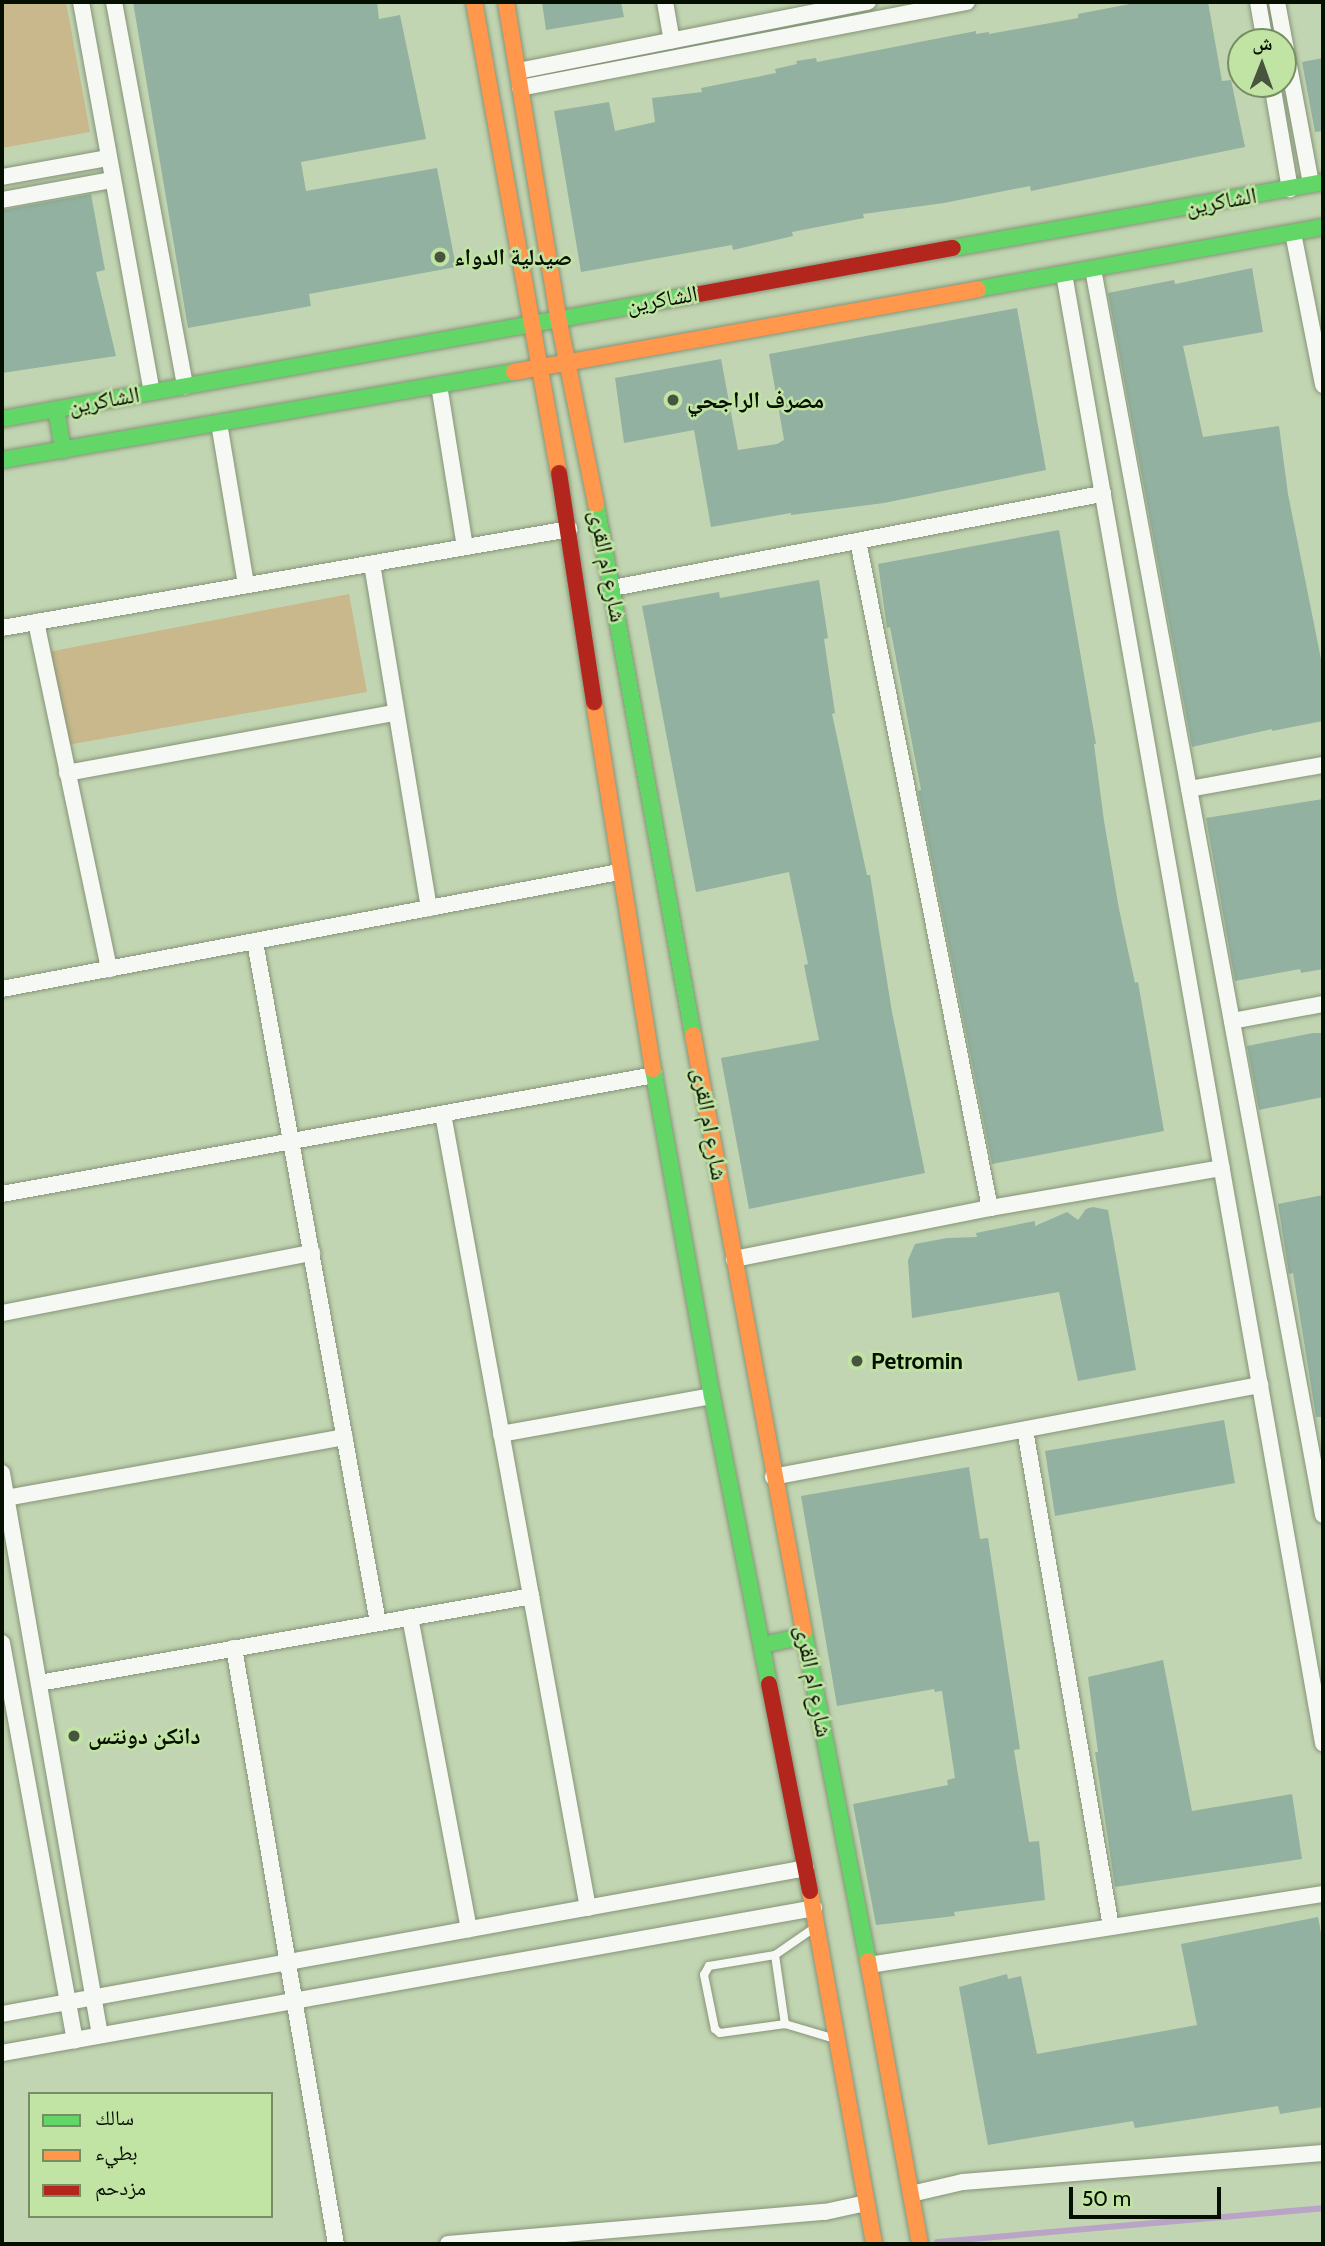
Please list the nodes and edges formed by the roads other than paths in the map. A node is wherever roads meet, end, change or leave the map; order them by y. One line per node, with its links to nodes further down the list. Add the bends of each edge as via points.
1 (80, 2): 15 (street)
2 (114, 2): 31 (street)
3 (474, 2): 26 (main road, شارع ام القرى)
4 (506, 2): 12 (main road, شارع ام القرى)
5 (664, 2): 11 (street)
6 (867, 2): 11 (street)
7 (967, 2): 13 (street)
8 (1258, 2): 10 (street)
9 (1277, 2): 18 (street)
10 (1263, 28)
11 (671, 40): 12 (street)
12 (518, 71): 13 (main road, شارع ام القرى)
13 (520, 88): 25 (main road, شارع ام القرى)
14 (1274, 98): 19 (street)
15 (108, 158): 16 (street); 17 (street)
16 (2, 177)
17 (112, 180): 20 (street); 32 (street)
18 (1317, 183): 19 (main road, الشاكرين)
19 (1290, 189): 25 (main road, الشاكرين)
20 (2, 200)
21 (1323, 227): 22 (main road, الشاكرين)
22 (1293, 233): 23 (main road, الشاكرين); 30 (street)
23 (1093, 269): 24 (main road, الشاكرين); 50 (street)
24 (1064, 274): 27 (main road, الشاكرين); 38 (street)
25 (558, 317): 26 (main road, الشاكرين); 27 (main road, شارع ام القرى)
26 (532, 323): 28 (main road, شارع ام القرى); 31 (main road, الشاكرين)
27 (567, 363): 28 (main road, الشاكرين); 44 (main road, شارع ام القرى)
28 (540, 367): 29 (main road, الشاكرين); 39 (main road, شارع ام القرى)
29 (439, 385): 35 (main road, الشاكرين); 41 (street)
30 (1323, 385)
31 (185, 386): 32 (main road, الشاكرين)
32 (152, 392): 33 (main road, الشاكرين)
33 (56, 408): 34 (main road, الشاكرين); 36 (main road)
34 (2, 419)
35 (219, 423): 36 (main road, الشاكرين); 43 (street)
36 (64, 450): 37 (main road, الشاكرين)
37 (2, 460)
38 (1102, 494): 40 (street); 61 (street)
39 (569, 529): 41 (street); 51 (main road, شارع ام القرى)
40 (858, 541): 44 (street); 63 (street)
41 (465, 547): 42 (street)
42 (372, 564): 43 (street); 47 (street)
43 (246, 585): 45 (street)
44 (613, 588): 65 (main road, شارع ام القرى)
45 (36, 622): 46 (street); 49 (street)
46 (2, 628)
47 (395, 713): 49 (street); 52 (street)
48 (1323, 765): 50 (street)
49 (67, 772): 54 (street)
50 (1189, 789): 57 (street)
51 (619, 872): 52 (street); 58 (main road, شارع ام القرى)
52 (429, 908): 53 (street)
53 (255, 942): 54 (street); 60 (street)
54 (109, 969): 55 (street)
55 (2, 989)
56 (1323, 1004): 57 (street)
57 (1232, 1021): 72 (street)
58 (654, 1075): 59 (street); 68 (main road, شارع ام القرى)
59 (443, 1114): 60 (street); 70 (street)
60 (291, 1142): 62 (street); 64 (street)
61 (1222, 1168): 63 (street); 67 (street)
62 (2, 1194)
63 (990, 1208): 65 (street)
64 (312, 1254): 66 (street); 71 (street)
65 (734, 1259): 74 (main road, شارع ام القرى)
66 (2, 1313)
67 (1260, 1385): 69 (street); 85 (street)
68 (712, 1396): 70 (street); 82 (main road, شارع ام القرى)
69 (1025, 1430): 74 (street); 91 (street)
70 (501, 1434): 77 (street)
71 (345, 1437): 75 (street); 79 (street)
72 (1319, 1467): 76 (street)
73 (2, 1473): 75 (street)
74 (773, 1477): 80 (main road, شارع ام القرى)
75 (6, 1498): 84 (street)
76 (1323, 1515)
77 (531, 1596): 78 (street); 88 (street)
78 (410, 1617): 79 (street); 92 (street)
79 (379, 1623): 83 (street)
80 (805, 1636): 82 (main road); 95 (main road, شارع ام القرى)
81 (2, 1643): 98 (street)
82 (762, 1645): 86 (main road, شارع ام القرى)
83 (234, 1648): 84 (street); 94 (street)
84 (39, 1683): 96 (street)
85 (1323, 1743)
86 (806, 1868): 88 (street); 89 (main road, شارع ام القرى)
87 (1323, 1894): 91 (street)
88 (588, 1908): 92 (street)
89 (814, 1908): 90 (main road, شارع ام القرى); 97 (street)
90 (817, 1926): 93 (lane); 103 (main road, شارع ام القرى)
91 (1111, 1927): 95 (street)
92 (469, 1929): 94 (street)
93 (775, 1955): 100 (lane); 100 (lane, via 709,1966 704,1975 715,2029 720,2033)
94 (288, 1962): 96 (street); 97 (street)
95 (869, 1965): 106 (main road, شارع ام القرى)
96 (94, 1998): 98 (street); 101 (street)
97 (294, 2001): 101 (street); 108 (street)
98 (68, 2002): 99 (street); 102 (street)
99 (2, 2014)
100 (785, 2024): 103 (lane)
101 (100, 2035): 102 (street)
102 (75, 2040): 104 (street)
103 (837, 2040): 107 (main road, شارع ام القرى)
104 (2, 2053)
105 (1323, 2153): 106 (street, via 963,2182)
106 (912, 2201): 111 (main road, شارع ام القرى)
107 (867, 2207): 109 (street); 110 (main road, شارع ام القرى)
108 (336, 2244)
109 (449, 2244)
110 (873, 2244)
111 (920, 2244)

